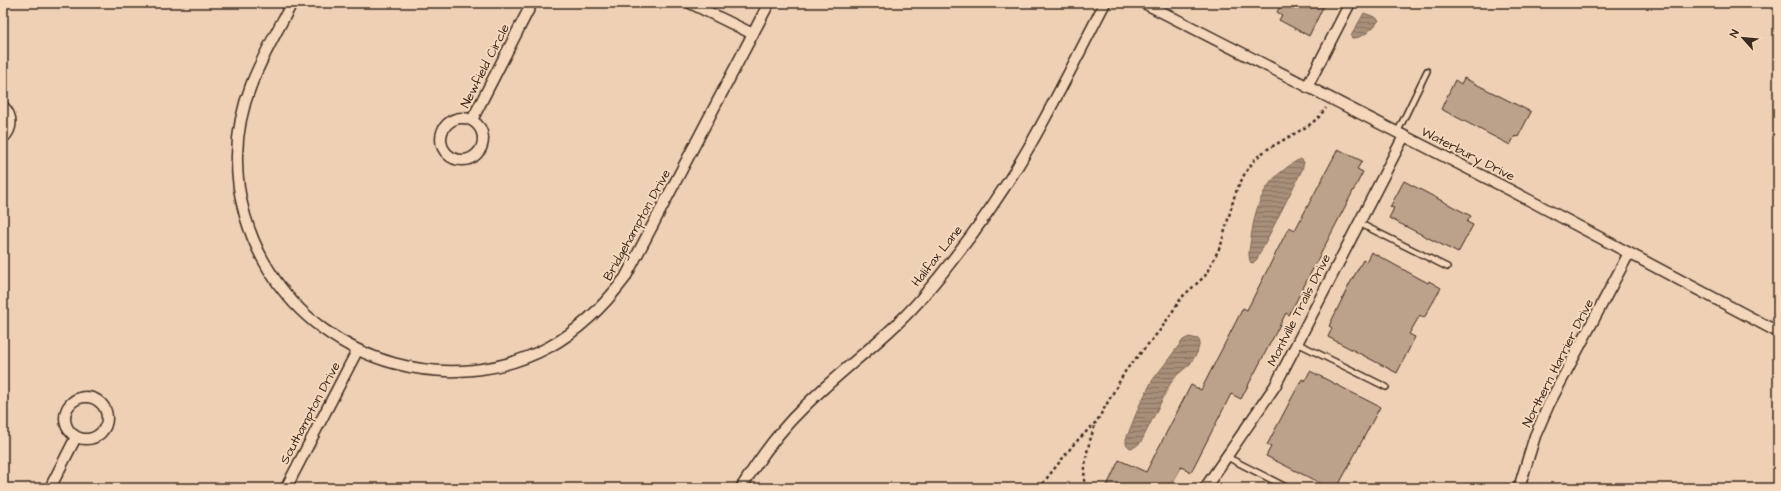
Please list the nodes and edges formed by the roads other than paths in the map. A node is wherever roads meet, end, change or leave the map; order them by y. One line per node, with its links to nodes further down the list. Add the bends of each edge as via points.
1 (292, 3): 20 (street, Bridgehampton Drive, via 252,80 238,130 237,156 243,212 262,260 292,302 314,323)
2 (532, 3): 12 (street, Newfield Circle)
3 (690, 3): 8 (street)
4 (769, 3): 8 (street, Bridgehampton Drive)
5 (1105, 3): 26 (street, Halifax Lane, via 1029,146 1004,187 949,264 919,301 874,346 803,407 778,435)
6 (1144, 3): 10 (street, Waterbury Drive)
7 (1350, 3): 10 (street)
8 (752, 34): 20 (street, Bridgehampton Drive, via 625,278 609,299 586,321 549,347 531,355 475,370 423,370 397,365)
9 (1427, 71): 13 (lane)
10 (1307, 86): 13 (street, Waterbury Drive)
11 (3, 106): 14 (street, via 8,111 11,121)
12 (472, 120): 12 (street, Newfield Circle, via 456,119 443,129 441,142 452,158 465,160 480,149 483,143 482,132)
13 (1401, 134): 15 (street, Montville Trails Drive); 16 (street, Waterbury Drive)
14 (3, 138)
15 (1359, 223): 17 (lane); 19 (street, Montville Trails Drive)
16 (1628, 253): 18 (street, Waterbury Drive); 29 (street, Northern Harrier Drive, via 1549,404 1535,436)
17 (1447, 267)
18 (1778, 332)
19 (1297, 343): 21 (lane); 23 (street, Montville Trails Drive, via 1275,386)
20 (357, 351): 25 (street, Southampton Drive)
21 (1386, 387)
22 (76, 437): 22 (street, via 89,439 104,429 107,423 106,412 96,400 80,398 68,409 65,421); 24 (street)
23 (1227, 457): 27 (street, Montville Trails Drive); 28 (lane)
24 (50, 488)
25 (286, 488)
26 (741, 488)
27 (1205, 488)
28 (1288, 488)
29 (1519, 488)

